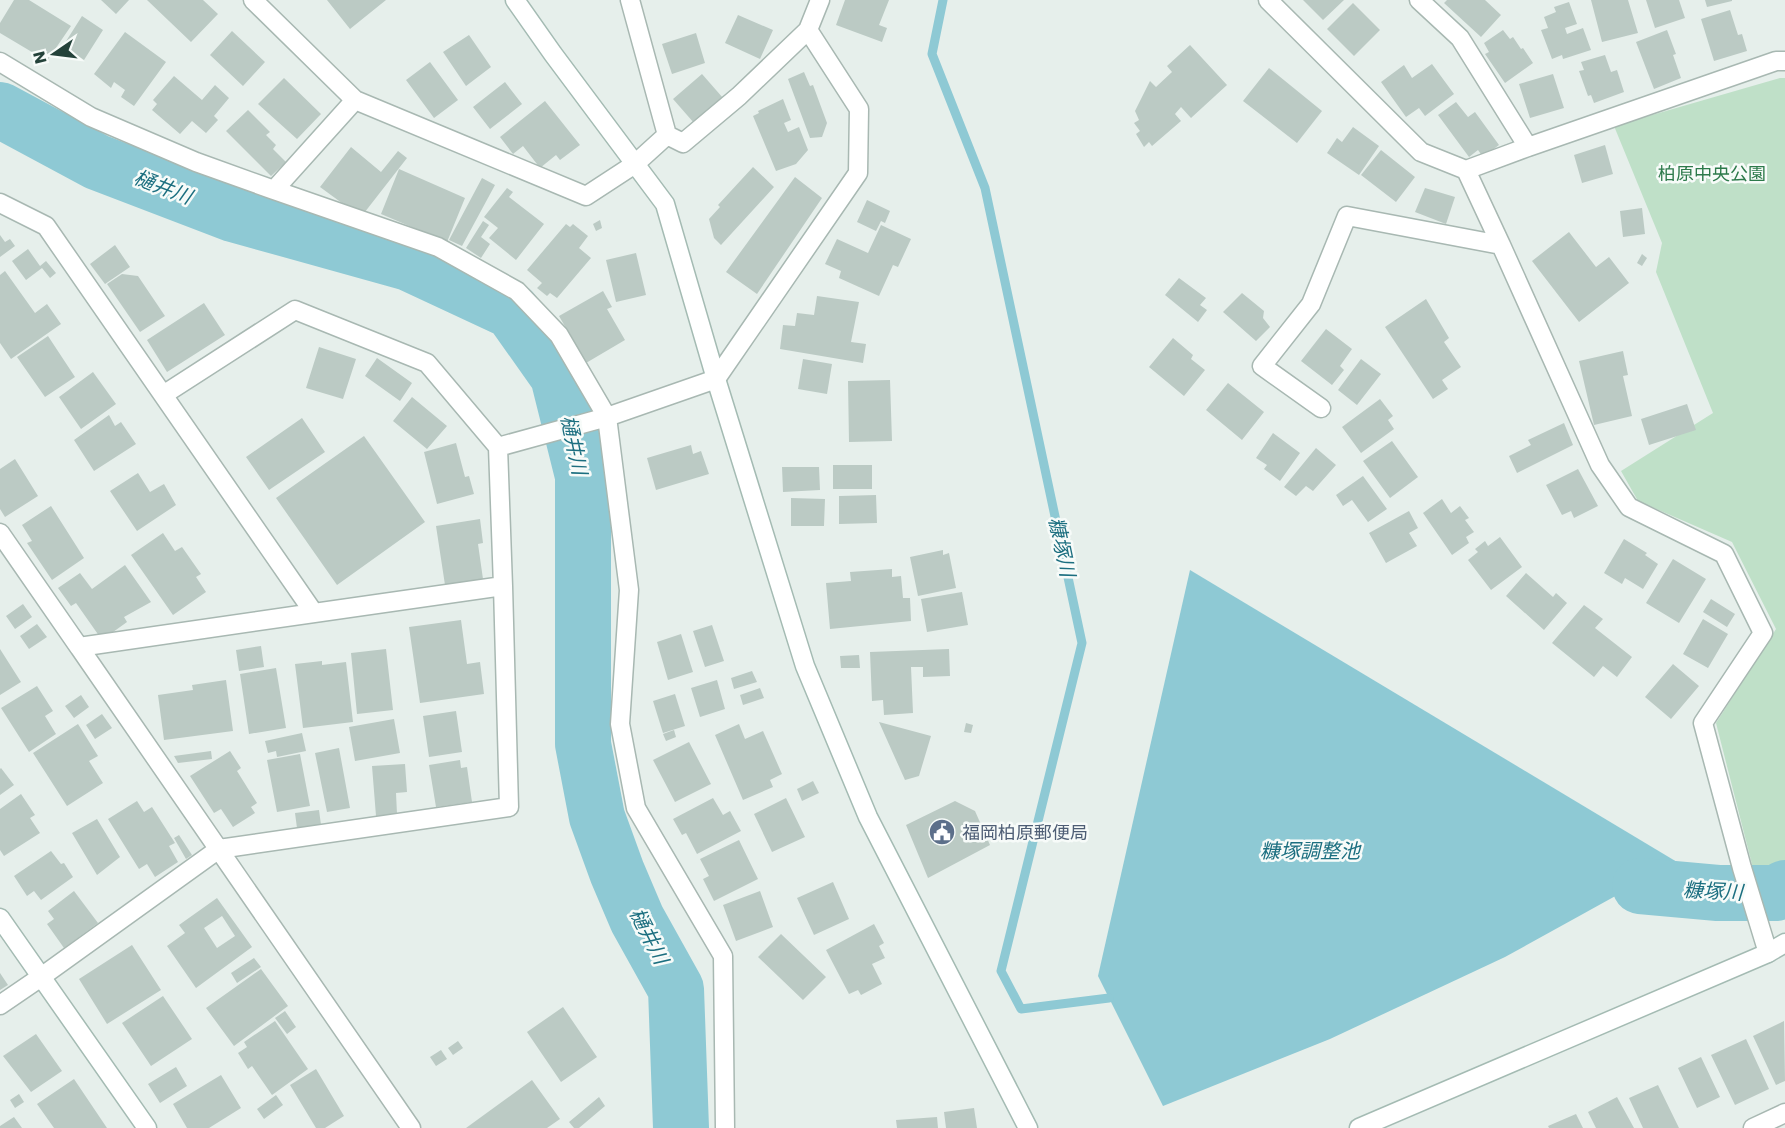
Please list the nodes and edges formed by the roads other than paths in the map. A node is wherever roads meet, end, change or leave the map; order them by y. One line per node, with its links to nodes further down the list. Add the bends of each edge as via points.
1 (253, 0): 10 (street)
2 (515, 0): 13 (street)
3 (630, 0): 11 (street)
4 (820, 0): 7 (street)
5 (1268, 0): 14 (street, via 1421,153)
6 (1419, 0): 12 (street, via 1460,38)
7 (808, 30): 11 (street, via 740,96 683,143); 18 (street, via 859,109 858,173)
8 (1785, 61): 12 (street)
9 (0, 62): 15 (street, via 91,117)
10 (355, 100): 13 (street, via 586,196); 15 (street)
11 (667, 135): 13 (street)
12 (1528, 147): 14 (street)
13 (635, 164): 18 (street, via 665,204)
14 (1466, 171): 17 (street)
15 (274, 190): 21 (street, via 438,247 517,291 559,336)
16 (0, 203): 19 (street, via 46,226)
17 (1501, 245): 20 (street, via 1347,216 1311,304 1262,366); 30 (street, via 1600,465 1629,507 1724,554 1763,633 1703,723)
18 (716, 379): 21 (street); 37 (street, via 805,666 868,817)
19 (163, 395): 22 (street, via 295,310 427,363); 25 (street)
20 (1320, 408)
21 (598, 419): 22 (street); 36 (street, via 629,590 620,724 636,808 723,956)
22 (498, 447): 24 (street)
23 (0, 533): 26 (street)
24 (503, 586): 25 (street); 27 (street, via 509,807)
25 (314, 613): 26 (street)
26 (79, 647): 27 (street)
27 (219, 849): 31 (street); 35 (street)
28 (0, 918): 31 (street)
29 (1785, 943): 30 (street)
30 (1768, 952): 38 (street)
31 (41, 977): 32 (street); 34 (street)
32 (0, 1005)
33 (1785, 1113): 39 (street)
34 (147, 1128)
35 (411, 1128)
36 (725, 1128)
37 (1028, 1128)
38 (1359, 1128)
39 (1753, 1128)

